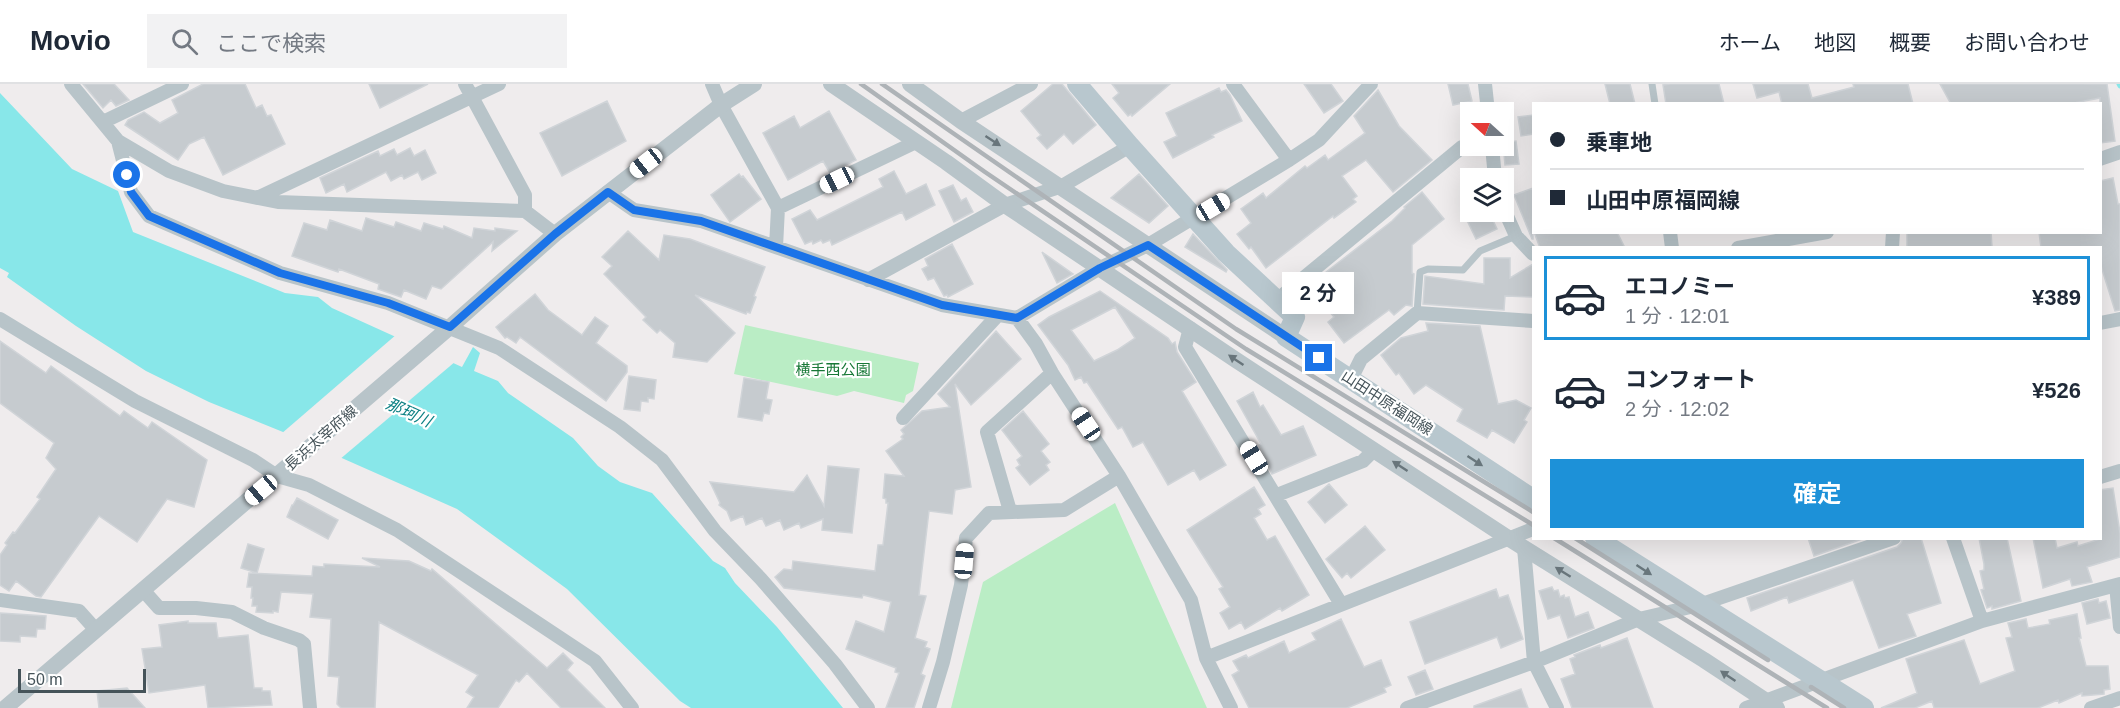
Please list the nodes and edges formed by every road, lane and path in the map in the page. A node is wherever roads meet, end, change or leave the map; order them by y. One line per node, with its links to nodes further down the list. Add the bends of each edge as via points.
1 (71, 84): 19 (street)
2 (182, 84): 19 (street)
3 (499, 84): 14 (street)
4 (712, 84): 17 (street)
5 (754, 84): 17 (street, 長浜太宰府線)
6 (831, 84): 21 (street)
7 (910, 84): 18 (street)
8 (1031, 84): 18 (street)
9 (1077, 84): 22 (main road)
10 (1233, 84): 26 (street)
11 (1485, 84): 15 (street)
12 (1653, 84): 16 (lane)
13 (1364, 86): 26 (street, via 1319,140)
14 (468, 90): 29 (street); 32 (street, via 525,195)
15 (1487, 102)
16 (1655, 102)
17 (722, 105): 28 (street, 長浜太宰府線); 31 (street)
18 (961, 121): 27 (street, one-way to 27)
19 (103, 122): 20 (street)
20 (118, 141): 29 (street, via 169,171 223,191); 53 (street, via 131,192 149,216 280,273 388,303)
21 (916, 142): 30 (street); 31 (street)
22 (1130, 146): 27 (street); 33 (main road)
23 (1460, 149): 44 (street)
24 (2120, 152): 25 (street)
25 (2102, 158)
26 (1289, 160): 33 (street)
27 (1062, 186): 30 (street); 38 (street)
28 (608, 192): 35 (street, 長浜太宰府線); 40 (street, via 634,210 701,221)
29 (257, 198): 32 (street)
30 (1005, 205): 42 (street); 43 (street)
31 (778, 208): 40 (street)
32 (525, 211): 35 (street)
33 (1194, 219): 38 (street); 44 (main road)
34 (1510, 222): 37 (street)
35 (555, 234): 53 (street, 長浜太宰府線)
36 (1816, 234): 39 (street)
37 (1516, 236): 41 (street); 45 (lane, via 1480,251 1463,270 1420,272)
38 (1148, 245): 42 (street); 54 (street)
39 (1749, 246)
40 (776, 247): 43 (street)
41 (1532, 253)
42 (1100, 268): 47 (street); 52 (street)
43 (868, 280): 46 (street, via 942,305)
44 (1277, 300): 54 (main road, via 1295,316)
45 (1417, 313): 50 (street); 56 (street, via 1361,359)
46 (998, 315): 47 (street); 57 (street)
47 (1017, 318): 55 (street)
48 (2120, 318): 51 (street)
49 (0, 319): 59 (street, via 135,401)
50 (1532, 321)
51 (2102, 322)
52 (1190, 328): 58 (street, one-way to 52); 63 (street, via 1185,347)
53 (447, 330): 59 (street, 長浜太宰府線); 89 (street, via 499,348 620,427 662,460 715,531 835,664)
54 (1286, 337): 56 (main road, 山田中原福岡線)
55 (1052, 374): 61 (street); 65 (street, via 987,432)
56 (1351, 380): 64 (main road, 山田中原福岡線, one-way to 64)
57 (903, 418)
58 (1374, 450): 63 (street, via 1363,461); 67 (street, one-way to 58)
59 (282, 471): 73 (street, 長浜太宰府線); 88 (street, via 398,530 595,661)
60 (2120, 471): 62 (street)
61 (1119, 476): 65 (street, via 1064,510); 81 (street, via 1191,600)
62 (2102, 476)
63 (1277, 495): 75 (street)
64 (1532, 498)
65 (1010, 511): 90 (street, via 989,513 966,538 962,585)
66 (1532, 529): 67 (street)
67 (1508, 538): 71 (street); 75 (street)
68 (1597, 540): 76 (main road, one-way to 76)
69 (1888, 540): 76 (street)
70 (1954, 540): 78 (street)
71 (1524, 548): 77 (street, one-way to 71); 82 (street)
72 (2118, 585): 78 (street); 79 (street)
73 (143, 590): 80 (street, 長浜太宰府線); 87 (street, via 159,608 232,612 299,639 304,644)
74 (0, 600): 80 (street, via 79,612)
75 (1341, 604): 81 (street)
76 (1699, 605): 77 (street); 83 (main road)
77 (1639, 619): 82 (street); 85 (street, one-way to 77)
78 (1982, 621): 83 (street)
79 (2120, 627)
80 (96, 630): 86 (street, 長浜太宰府線)
81 (1206, 658): 91 (street)
82 (1534, 662): 92 (street); 93 (street)
83 (1821, 682): 85 (street); 95 (main road)
84 (2120, 698): 96 (street)
85 (1771, 704): 94 (street)
86 (5, 708)
87 (310, 708)
88 (632, 708)
89 (868, 708)
90 (929, 708)
91 (1231, 708)
92 (1407, 708)
93 (1557, 708)
94 (1746, 708)
95 (1864, 708)
96 (2091, 708)

